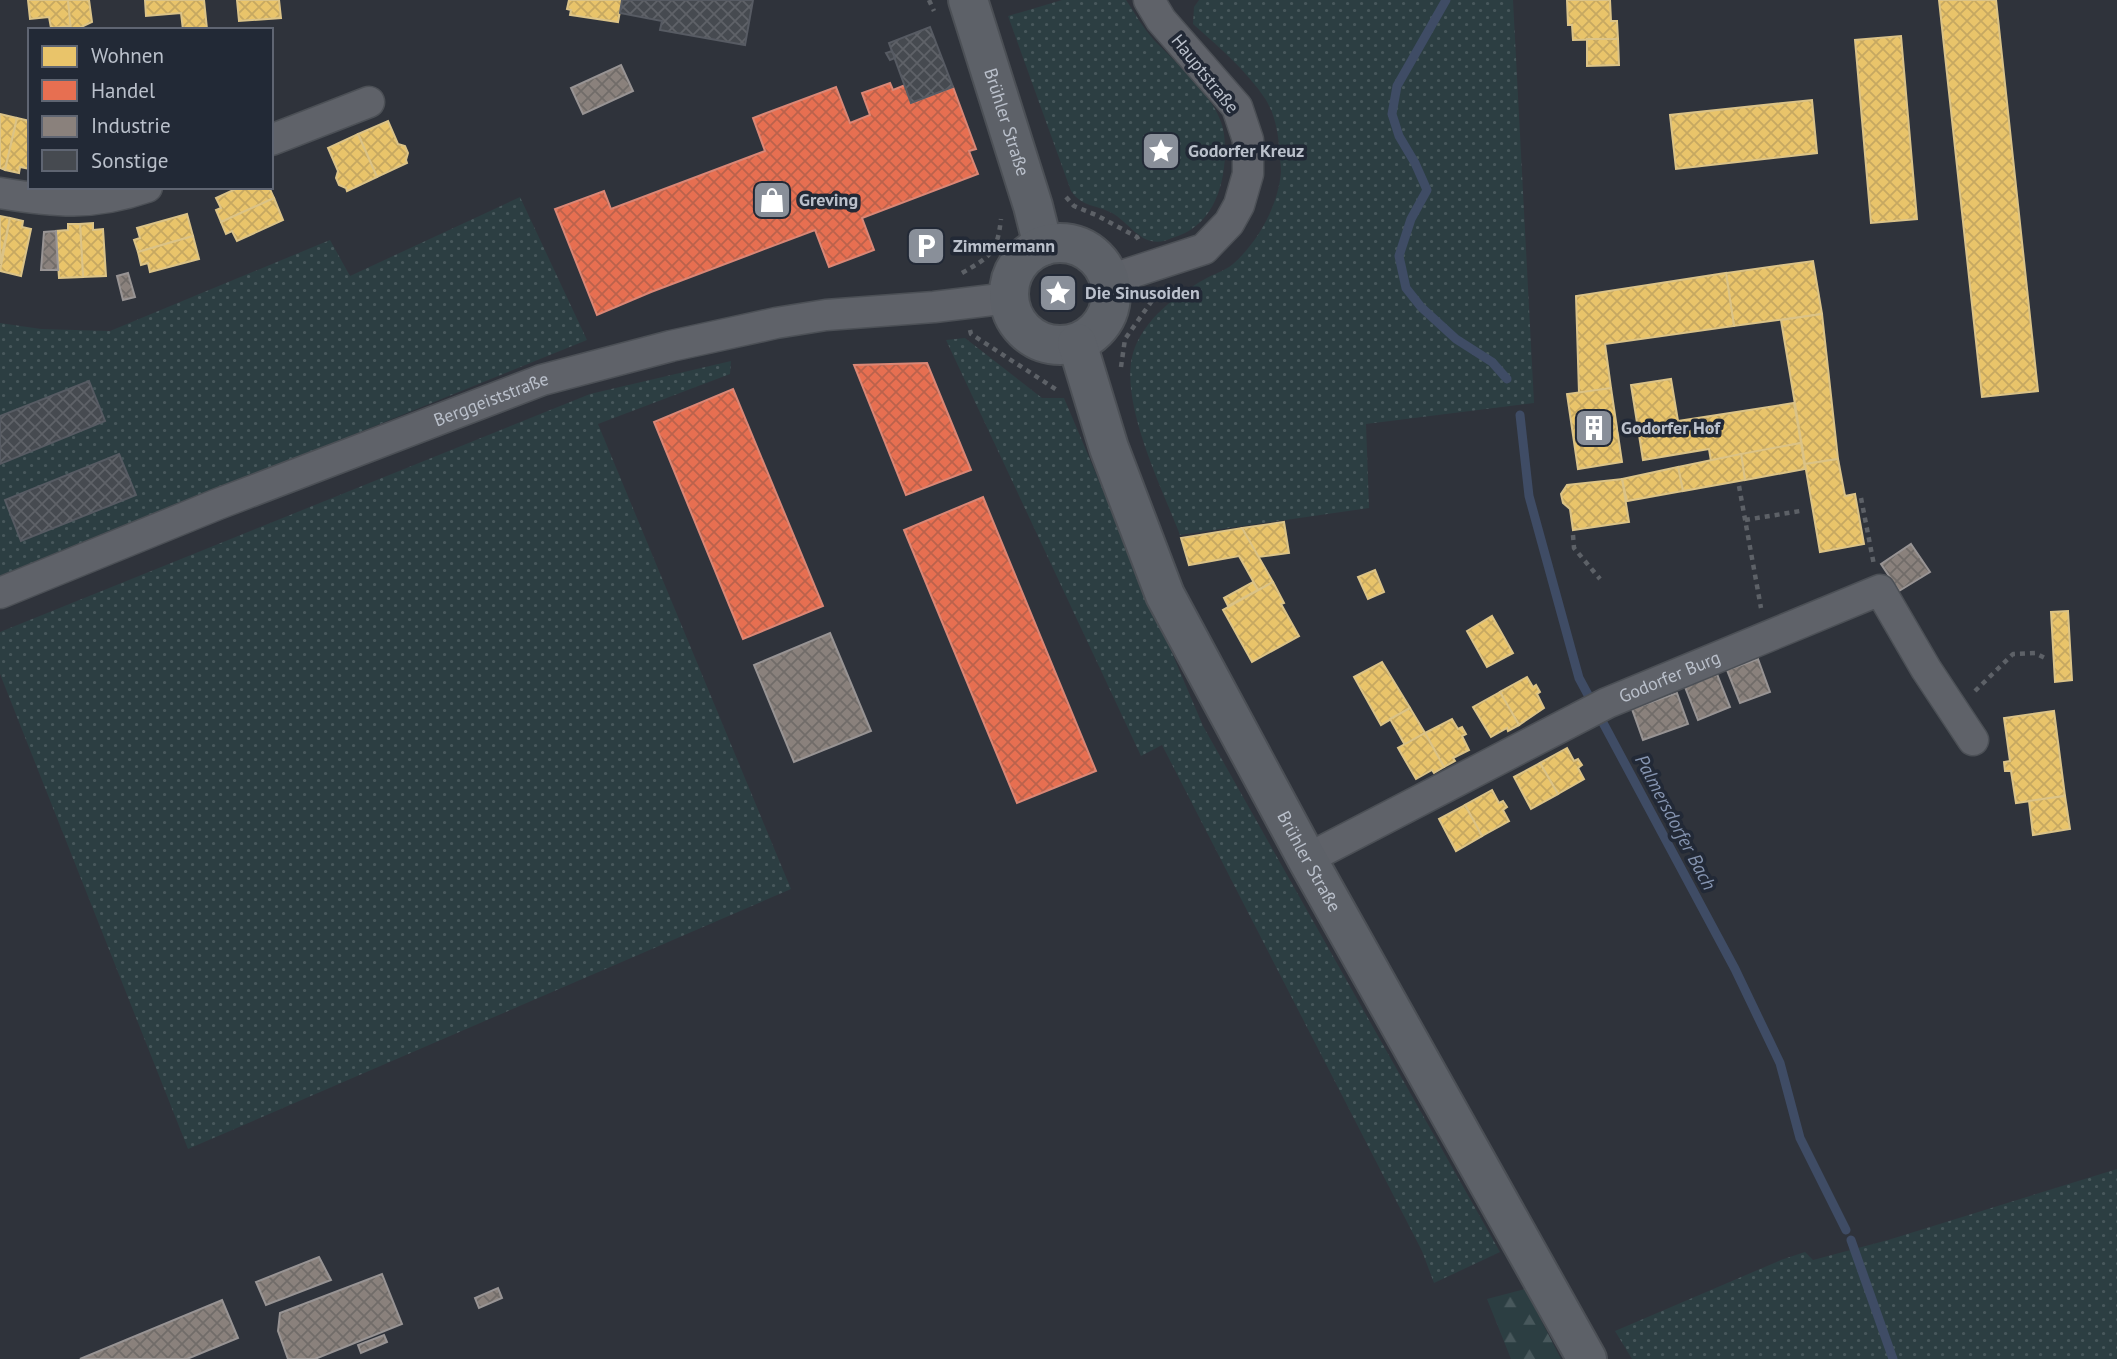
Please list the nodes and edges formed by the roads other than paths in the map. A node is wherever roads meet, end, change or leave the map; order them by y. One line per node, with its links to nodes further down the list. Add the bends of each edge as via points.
1 (968, 0): 7 (main road, Brühler Straße)
2 (1149, 0): 8 (street, Hauptstraße, via 1237,107 1248,140 1248,174 1229,223 1204,248)
3 (369, 102): 4 (street)
4 (273, 139)
5 (140, 189): 6 (street, via 74,202)
6 (0, 193)
7 (1043, 246): 8 (main road, via 1078,246 1092,254); 9 (main road, via 1019,264)
8 (1109, 280): 10 (main road, via 1112,295 1103,323)
9 (1009, 298): 10 (main road, via 1013,314 1033,338 1064,346); 11 (street, Berggeiststraße, via 776,323 542,380)
10 (1077, 343): 13 (main road, Brühler Straße, via 1109,448 1165,595)
11 (0, 593)
12 (1973, 740): 13 (street, Godorfer Burg, via 1880,590 1597,708)
13 (1307, 859): 14 (main road, Brühler Straße)
14 (1587, 1359)

